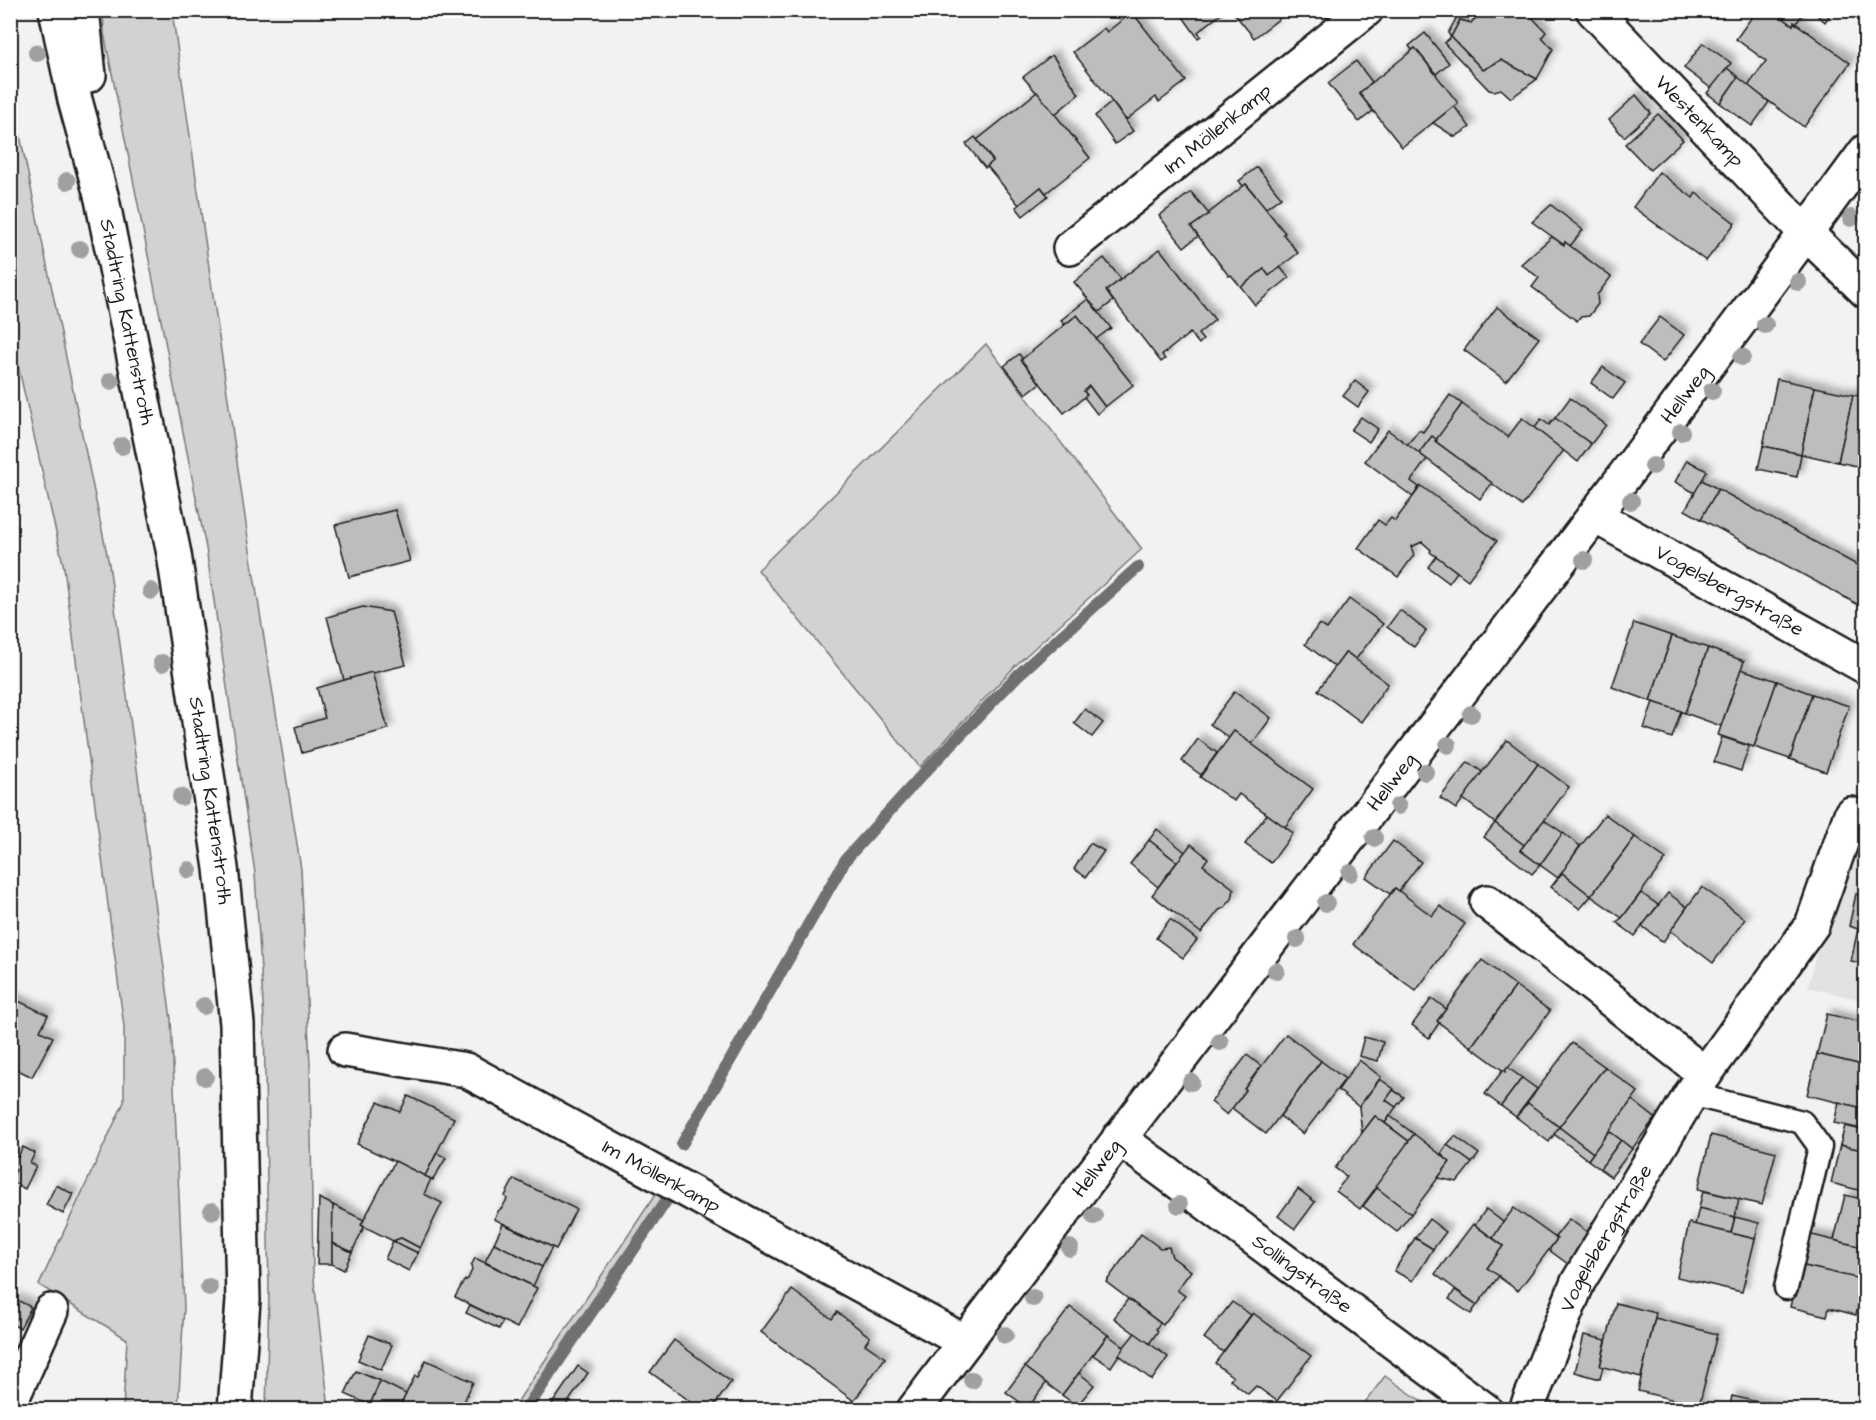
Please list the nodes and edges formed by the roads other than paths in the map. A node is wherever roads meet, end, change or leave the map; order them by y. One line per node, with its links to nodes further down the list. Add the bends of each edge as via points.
1 (56, 10): 6 (street, Stadtring Kattenstroth)
2 (82, 10): 6 (street, Stadtring Kattenstroth)
3 (1366, 10): 8 (street, Im Möllenkamp)
4 (1593, 10): 7 (street, Westenkamp)
5 (1866, 151): 7 (street, Hellweg)
6 (102, 199): 21 (street, Stadtring Kattenstroth, via 174,554 221,868 237,1024 243,1300)
7 (1806, 233): 9 (street, Westenkamp); 10 (street, Hellweg)
8 (1070, 248)
9 (1866, 291)
10 (1595, 516): 11 (street, Vogelsbergstraße); 16 (street, Hellweg)
11 (1866, 667)
12 (1851, 814): 15 (street, Vogelsbergstraße, via 1812,925)
13 (1487, 902): 15 (street)
14 (345, 1050): 19 (street, Im Möllenkamp, via 466,1070)
15 (1698, 1084): 17 (lane, via 1802,1122 1820,1148); 24 (street, Vogelsbergstraße, via 1578,1282)
16 (1119, 1138): 19 (street, Hellweg); 23 (street, Sollingstraße)
17 (1786, 1288)
18 (51, 1311): 20 (street)
19 (965, 1342): 22 (street, Hellweg)
20 (10, 1403)
21 (235, 1410)
22 (914, 1410)
23 (1485, 1410)
24 (1526, 1410)

